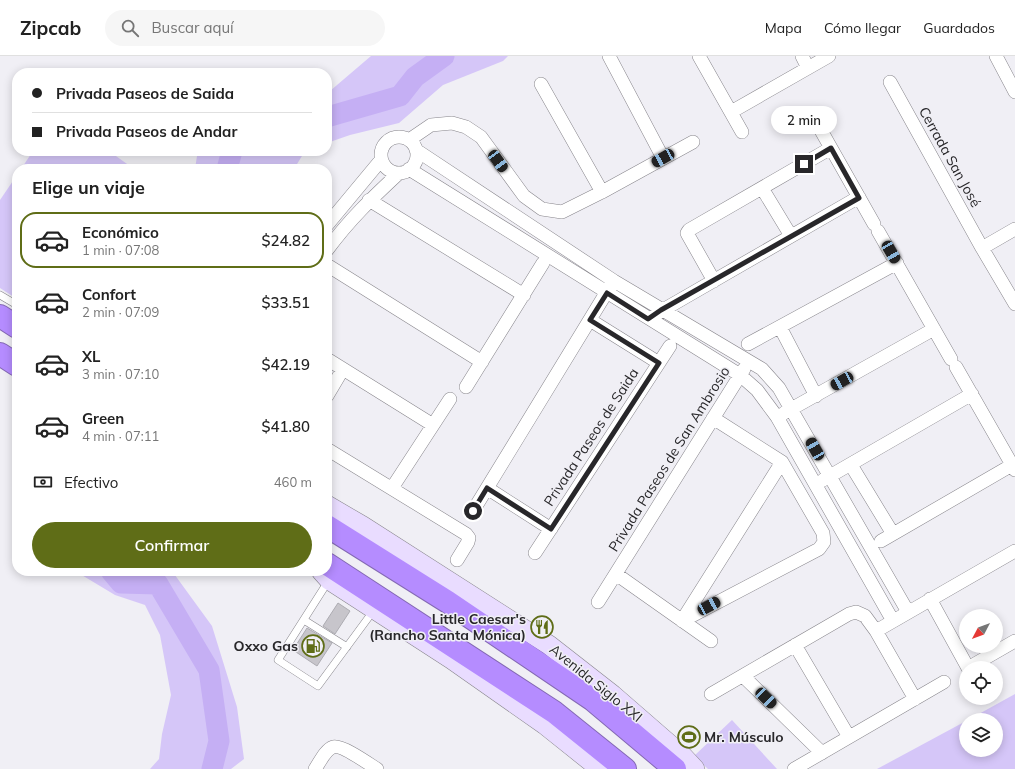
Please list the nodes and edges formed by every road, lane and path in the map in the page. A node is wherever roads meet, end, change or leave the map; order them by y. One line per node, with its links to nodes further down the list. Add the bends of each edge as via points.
1 (609, 56): 16 (street)
2 (699, 56): 10 (street)
3 (802, 56): 6 (street)
4 (829, 56): 6 (street)
5 (996, 56): 9 (street)
6 (808, 68): 10 (street)
7 (890, 82): 27 (street, Cerrada San José)
8 (541, 84): 20 (street)
9 (1015, 92)
10 (731, 112): 12 (street)
11 (814, 118): 15 (street)
12 (742, 132)
13 (693, 142): 16 (street)
14 (412, 145): 17 (street, via 403,137 390,138 382,148); 18 (street, via 416,160); 20 (street, via 431,126 452,123 466,127 481,137 524,196 542,209 562,212); 31 (street)
15 (831, 148): 19 (street); 21 (street)
16 (663, 158): 20 (street)
17 (381, 160): 18 (street, via 388,170); 23 (street)
18 (404, 171): 22 (street); 28 (street)
19 (762, 188): 25 (street); 32 (street, via 687,233)
20 (602, 192)
21 (859, 198): 25 (street); 29 (street)
22 (369, 200): 26 (street); 35 (street)
23 (332, 219)
24 (1015, 229): 27 (street)
25 (791, 236): 32 (street)
26 (332, 243)
27 (982, 248): 37 (street, Cerrada San José)
28 (545, 259): 33 (street); 35 (street)
29 (897, 263): 43 (street); 44 (street)
30 (332, 269): 51 (street)
31 (614, 281): 33 (street); 38 (street)
32 (714, 281): 38 (street)
33 (607, 293): 40 (street); 41 (street)
34 (0, 295): 36 (lane)
35 (524, 295): 51 (street)
36 (12, 302)
37 (1015, 304)
38 (661, 310): 40 (street); 48 (street)
39 (0, 316): 42 (highway)
40 (648, 319): 54 (street)
41 (590, 320): 52 (street, Privada Paseos de Saida); 71 (street)
42 (12, 324)
43 (780, 327): 45 (street); 58 (street)
44 (934, 329): 57 (street); 58 (street)
45 (748, 344)
46 (670, 346): 52 (street, Privada Paseos de Saida)
47 (0, 354): 49 (highway)
48 (749, 361): 54 (street, Privada Paseos de San Ambrosio); 60 (street, via 762,370 779,388)
49 (12, 362)
50 (332, 362): 53 (street)
51 (482, 362): 55 (street)
52 (659, 363): 75 (street, Privada Paseos de Saida)
53 (343, 369): 56 (street); 63 (street)
54 (740, 375): 61 (street, via 757,390); 62 (street, Privada Paseos de San Ambrosio)
55 (466, 387)
56 (332, 388)
57 (972, 394): 66 (street); 67 (street)
58 (816, 396): 60 (street)
59 (450, 398): 63 (street)
60 (791, 409): 61 (street); 68 (street)
61 (777, 417): 69 (street)
62 (713, 418): 65 (street); 81 (street, Privada Paseos de San Ambrosio)
63 (433, 425): 70 (street)
64 (332, 452): 70 (street)
65 (782, 462): 90 (street); 90 (street, via 823,533 824,542 818,549)
66 (851, 465): 68 (street); 76 (street)
67 (1014, 468): 76 (street)
68 (831, 476): 69 (street); 88 (street)
69 (816, 484): 91 (street)
70 (392, 488): 80 (street, via 466,534 468,542)
71 (487, 488): 73 (street); 75 (street, Privada Paseos de Saida)
72 (332, 508): 84 (street, Avenida Siglo XXI, via 363,526)
73 (473, 511)
74 (332, 529): 84 (highway, Avenida Siglo XXI)
75 (551, 529): 79 (street, Privada Paseos de Saida)
76 (893, 534): 77 (street)
77 (881, 542)
78 (1015, 550): 85 (street)
79 (535, 553)
80 (458, 560)
81 (616, 574): 86 (street, Privada Paseos de San Ambrosio); 90 (street, Privada Paseos de San Ambrosio)
82 (324, 576): 89 (lane)
83 (332, 576): 87 (highway)
84 (453, 595): 110 (highway, Avenida Siglo XXI, via 593,700); 111 (street, Avenida Siglo XXI, via 549,645 613,695)
85 (930, 599): 88 (street); 97 (street)
86 (598, 602)
87 (378, 605): 96 (lane); 103 (highway)
88 (908, 612): 91 (street)
89 (304, 620): 96 (lane); 96 (lane, via 278,660 318,686)
90 (682, 621): 93 (street, Privada Paseos de San Ambrosio)
91 (893, 621): 92 (street)
92 (876, 631): 95 (street, via 865,616 856,612); 102 (street)
93 (711, 641)
94 (1015, 641): 98 (street)
95 (795, 646): 99 (street); 104 (street)
96 (347, 647)
97 (961, 661)
98 (981, 661)
99 (743, 676): 101 (street); 105 (street)
100 (944, 682): 102 (street)
101 (712, 694)
102 (915, 699): 104 (street)
103 (549, 718): 108 (street); 109 (highway)
104 (849, 737): 105 (street)
105 (822, 753): 112 (street)
106 (315, 769): 107 (street, via 327,752 333,747 340,746)
107 (377, 769)
108 (600, 769)
109 (625, 769)
110 (675, 769)
111 (695, 769)
112 (794, 769)

